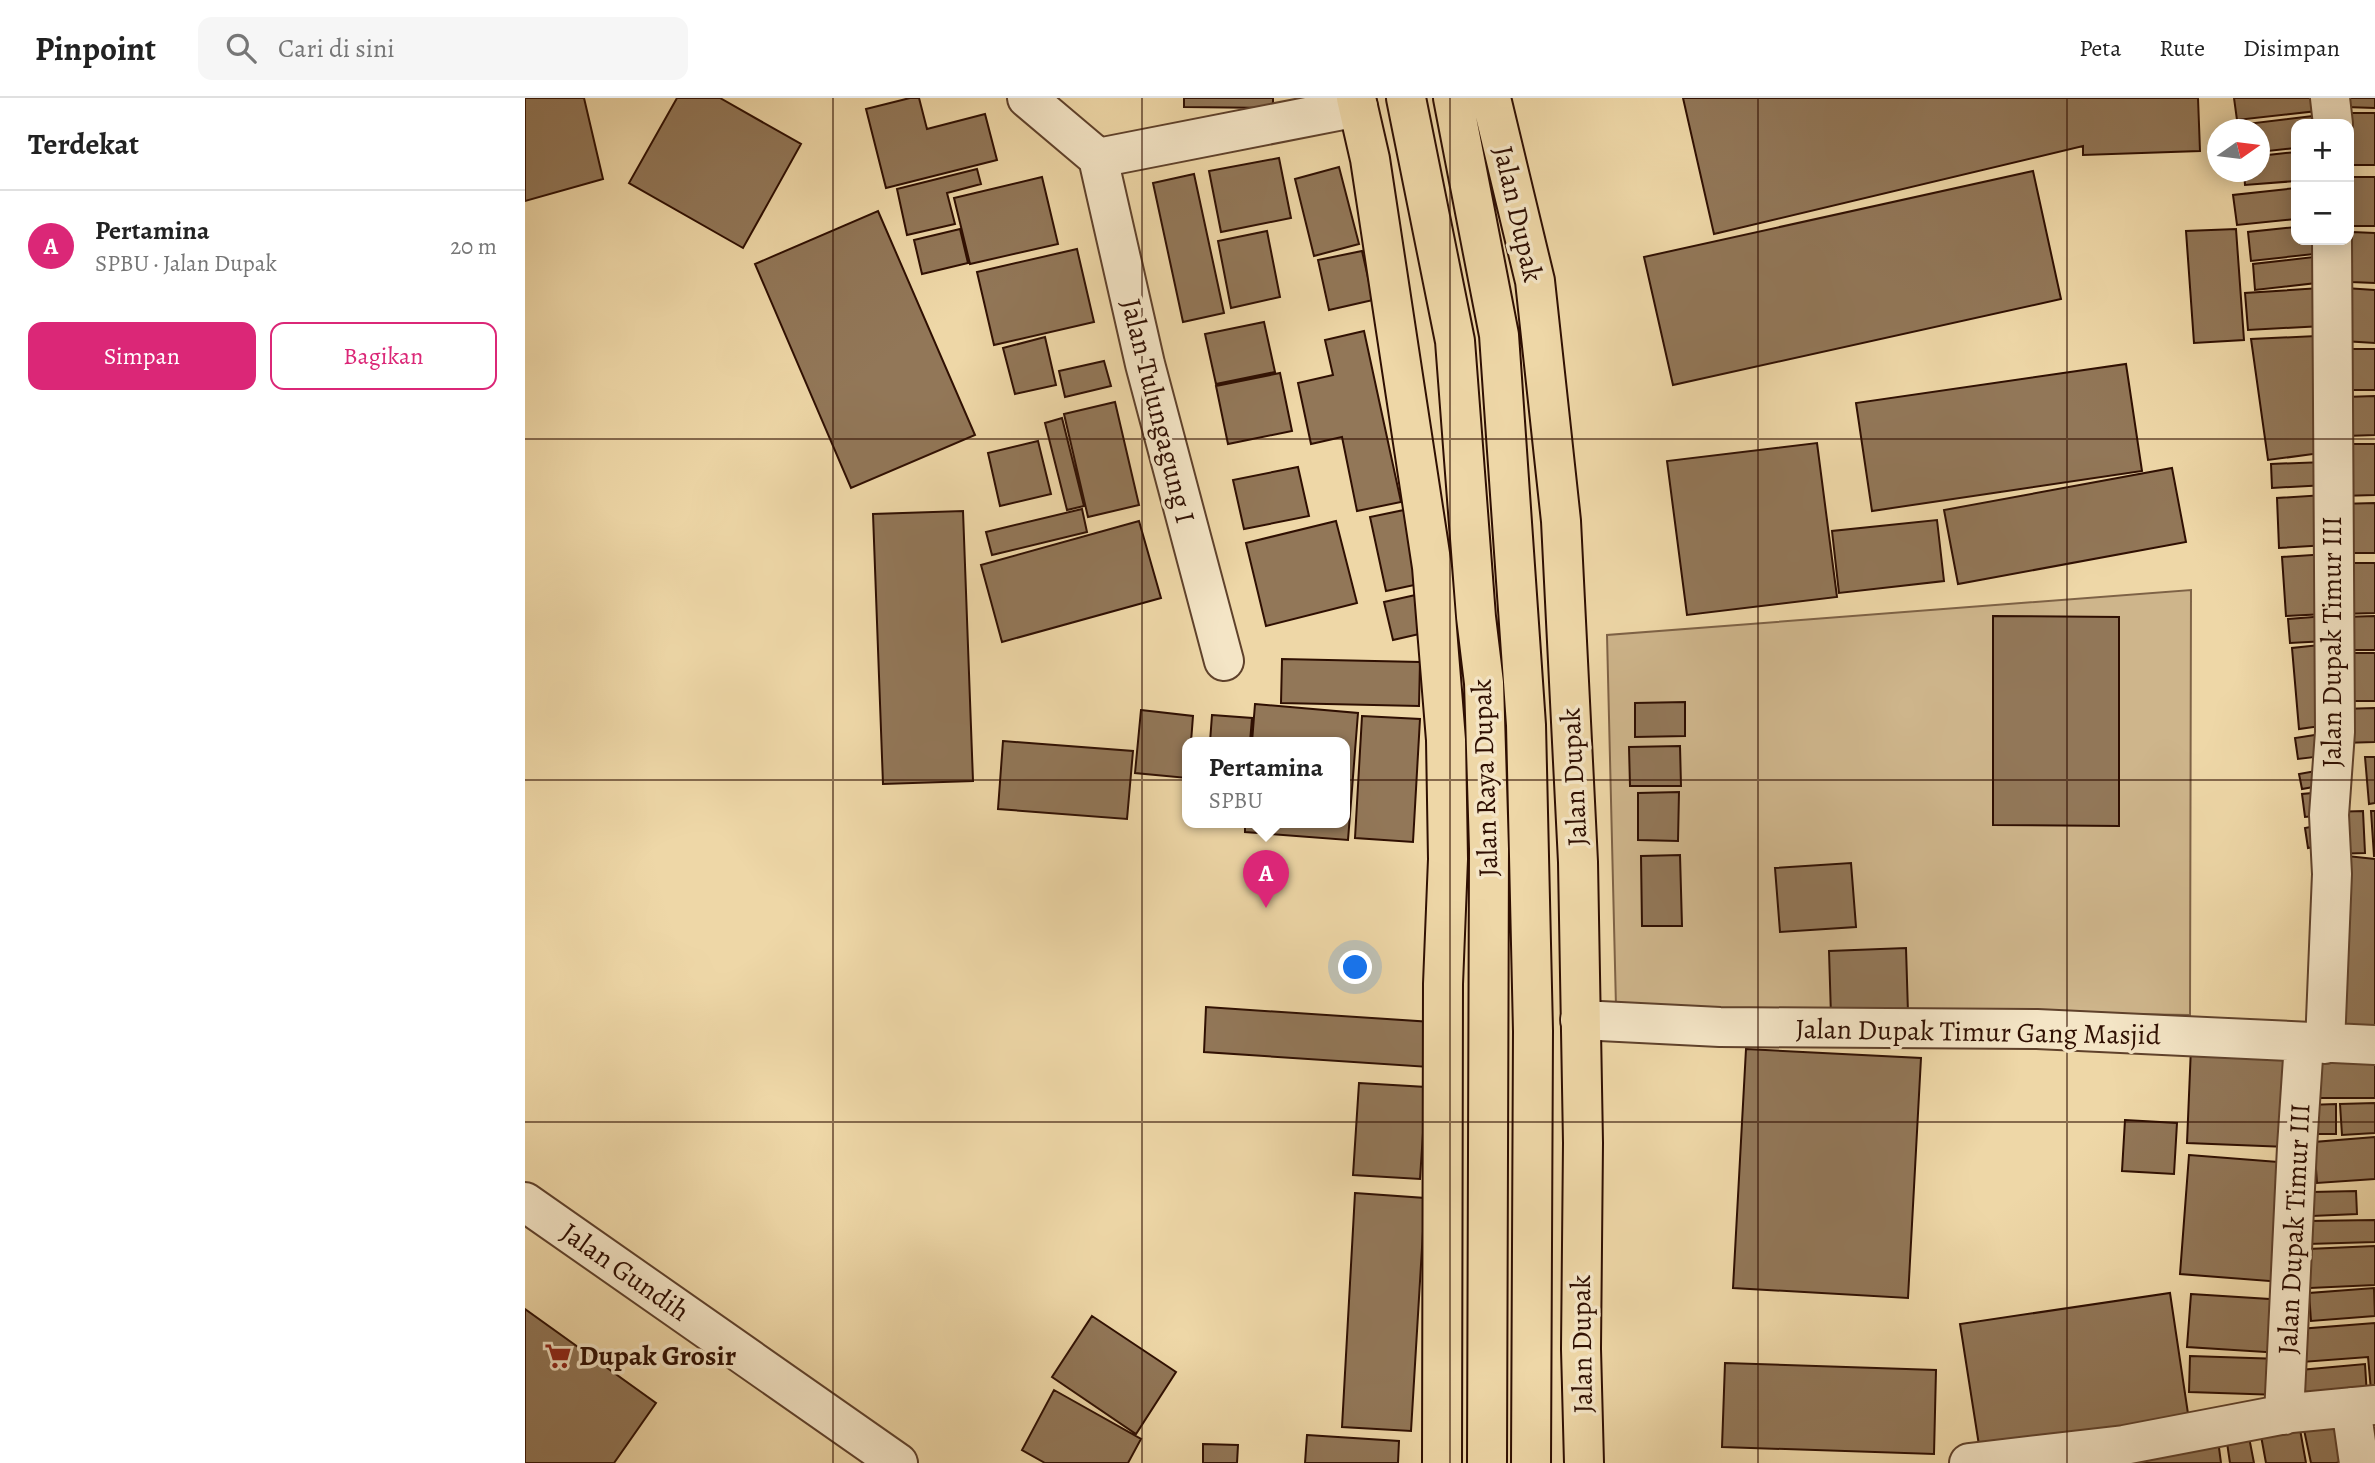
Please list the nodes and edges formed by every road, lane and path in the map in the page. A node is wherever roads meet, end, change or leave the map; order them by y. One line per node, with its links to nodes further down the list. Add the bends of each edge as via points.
1 (1027, 98): 8 (street)
2 (1406, 98): 11 (main road, Jalan Raya Dupak, via 1455,341)
3 (1453, 98): 24 (main road, Jalan Raya Dupak, via 1499,334 1526,725 1534,1031)
4 (1492, 98): 13 (main road, Jalan Dupak, via 1535,281 1562,521 1578,862)
5 (2330, 98): 7 (street)
6 (1357, 103): 8 (street); 10 (main road, via 1370,159 1426,526)
7 (2332, 119)
8 (1098, 158): 12 (street, Jalan Tulungagung I, via 1145,365)
9 (2332, 245): 14 (street, Jalan Dupak Timur III, via 2332,874)
10 (1435, 614): 11 (main road); 17 (main road, via 1446,740)
11 (1476, 617): 18 (main road, Jalan Raya Dupak, via 1484,683 1489,849)
12 (1224, 662)
13 (1580, 1020): 14 (street, Jalan Dupak Timur Gang Masjid, via 1720,1027 2037,1029); 25 (main road, Jalan Dupak)
14 (2314, 1044): 15 (street, Jalan Dupak Timur Gang Masjid); 20 (street, Jalan Dupak Timur III, via 2297,1147)
15 (2375, 1045)
16 (525, 1202): 21 (street, Jalan Gundih)
17 (1444, 1252): 18 (main road); 22 (main road)
18 (1487, 1253): 23 (main road, Jalan Raya Dupak)
19 (2363, 1406): 20 (street); 27 (street)
20 (2284, 1415): 26 (street, via 2124,1445)
21 (898, 1463)
22 (1442, 1463)
23 (1487, 1463)
24 (1531, 1463)
25 (1584, 1463)
26 (1969, 1463)
27 (2359, 1463)

